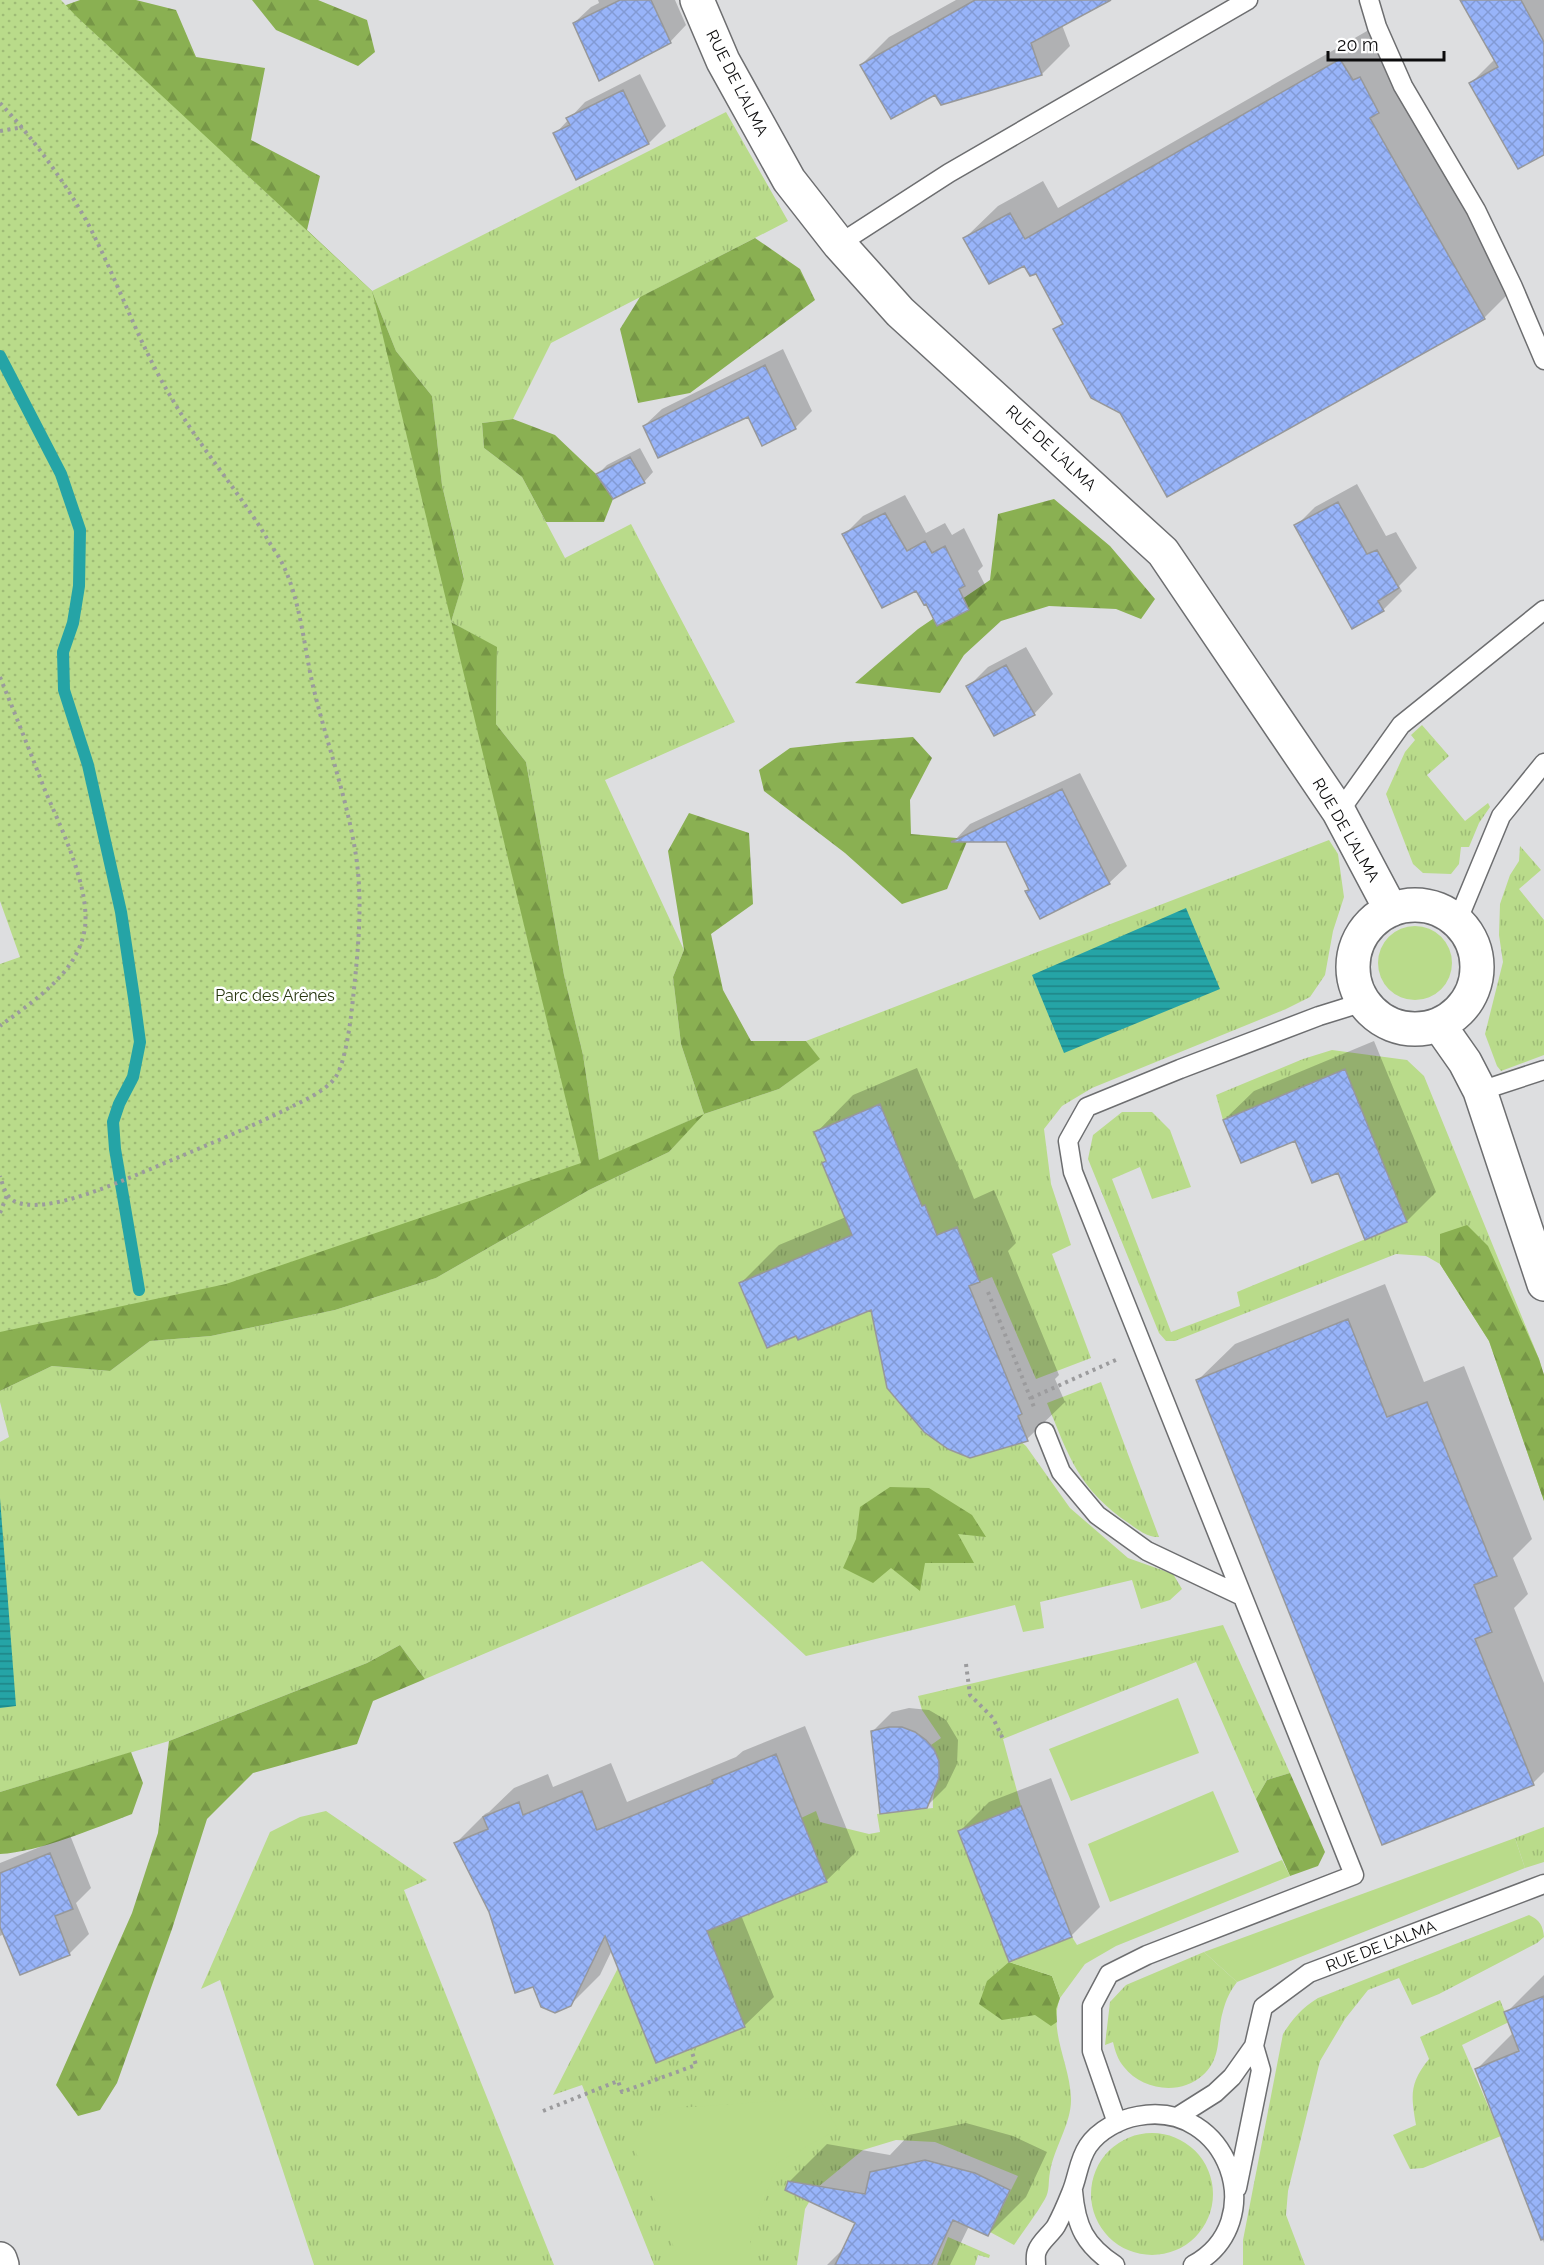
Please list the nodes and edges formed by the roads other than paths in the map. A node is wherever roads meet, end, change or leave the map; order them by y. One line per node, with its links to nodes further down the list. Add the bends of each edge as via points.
1 (697, 0): 4 (street, RUE DE L'ALMA, via 723,60 789,180)
2 (1248, 0): 4 (lane, via 949,173)
3 (1369, 0): 5 (lane, via 1403,86 1476,210)
4 (839, 244): 8 (street, RUE DE L'ALMA, via 900,312 1163,552)
5 (1544, 360)
6 (1544, 610): 8 (lane, via 1401,725)
7 (1544, 762): 10 (lane, via 1501,816)
8 (1339, 812): 9 (street, RUE DE L'ALMA)
9 (1391, 910): 10 (street, via 1426,906 1443,911); 11 (street, via 1364,933 1356,950 1353,968)
10 (1457, 922): 12 (street, via 1470,938 1476,957 1476,978 1470,998)
11 (1364, 1002): 12 (street, via 1379,1018 1397,1027 1419,1030); 17 (lane, via 1087,1107 1068,1141 1073,1172)
12 (1439, 1025): 14 (street)
13 (1544, 1070): 14 (lane)
14 (1480, 1091): 15 (street)
15 (1544, 1284)
16 (1045, 1432): 17 (lane, via 1062,1472 1097,1515 1147,1551)
17 (1242, 1596): 21 (lane, via 1354,1875 1147,1955 1109,1974 1092,2006 1092,2051)
18 (1544, 1884): 19 (lane, RUE DE L'ALMA, via 1309,1972 1263,2007)
19 (1254, 2046): 20 (lane, via 1215,2093); 23 (lane, via 1261,2070)
20 (1177, 2117): 21 (lane, via 1152,2113); 23 (lane, via 1200,2128 1218,2146 1231,2170)
21 (1117, 2123): 22 (lane, via 1089,2145 1078,2166)
22 (1073, 2190): 25 (lane, via 1075,2213 1084,2235 1100,2255); 27 (lane, via 1056,2225 1036,2252)
23 (1235, 2196): 29 (lane, via 1230,2223 1216,2246)
24 (0, 2259): 26 (street)
25 (1114, 2264): 28 (lane)
26 (2, 2265)
27 (1036, 2265)
28 (1087, 2265)
29 (1196, 2265)

